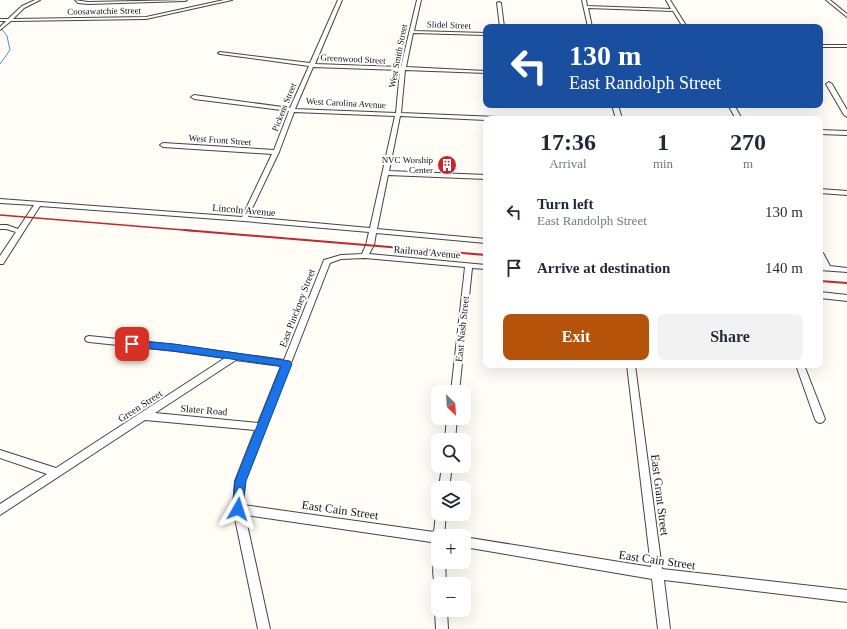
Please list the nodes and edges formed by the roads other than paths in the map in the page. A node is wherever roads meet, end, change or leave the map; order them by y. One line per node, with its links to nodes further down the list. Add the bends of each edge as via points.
1 (38, 0): 15 (street, via 23,7)
2 (77, 0): 3 (street, via 88,3)
3 (185, 0)
4 (230, 0): 15 (street, Coosawatchie Street, via 146,18)
5 (340, 0): 25 (street, Pickens Street)
6 (419, 0): 20 (street, West Smith Street)
7 (584, 0): 11 (street)
8 (668, 0): 12 (street)
9 (828, 0): 13 (street)
10 (498, 3): 16 (street)
11 (585, 7): 12 (street); 17 (street)
12 (674, 10): 18 (street)
13 (847, 16)
14 (0, 20): 15 (street, Coosawatchie Street)
15 (9, 20): 19 (street)
16 (502, 24)
17 (589, 24)
18 (683, 24)
19 (0, 29)
20 (411, 32): 21 (street, Slidel Street); 26 (street, West Smith Street)
21 (483, 34)
22 (823, 46): 23 (street)
23 (847, 46)
24 (220, 53): 25 (street, Greenwood Street)
25 (311, 65): 26 (street, Greenwood Street); 30 (street, Pickens Street)
26 (403, 69): 27 (street, Greenwood Street); 31 (street, West Smith Street)
27 (483, 72)
28 (830, 84): 32 (street)
29 (194, 97): 30 (street, West Carolina Avenue)
30 (292, 110): 31 (street, West Carolina Avenue); 37 (street, Pickens Street)
31 (398, 115): 33 (street, West Carolina Avenue); 38 (street, West Smith Street)
32 (847, 115)
33 (483, 118)
34 (823, 132): 35 (street)
35 (847, 133)
36 (163, 145): 37 (street, West Front Street)
37 (276, 152): 44 (street, Pickens Street)
38 (386, 173): 39 (street); 47 (street, West Smith Street)
39 (483, 177)
40 (823, 191): 41 (street)
41 (847, 192)
42 (0, 201): 43 (street, Lincoln Avenue)
43 (38, 204): 44 (street, Lincoln Avenue); 46 (street)
44 (244, 219): 47 (street, Lincoln Avenue)
45 (0, 227): 46 (street)
46 (19, 231): 51 (street)
47 (373, 232): 48 (street, Lincoln Avenue); 49 (street, West Smith Street)
48 (483, 241)
49 (365, 256): 52 (street, Railroad Avenue); 61 (street, East Pinckney Street, via 335,258 327,262)
50 (823, 261): 55 (street)
51 (0, 262)
52 (469, 266): 53 (street, Railroad Avenue); 64 (street, East Nash Street)
53 (483, 267)
54 (823, 268): 55 (street)
55 (828, 269): 56 (street)
56 (847, 270)
57 (823, 295): 58 (street)
58 (847, 298)
59 (89, 339): 60 (street)
60 (234, 357): 61 (street); 65 (street, Green Street)
61 (287, 364): 67 (street, East Pinckney Street)
62 (631, 368): 74 (street, East Grant Street)
63 (801, 368): 66 (street)
64 (456, 385)
65 (144, 416): 67 (street, Slater Road); 69 (street, Green Street)
66 (820, 419)
67 (261, 427): 70 (street, East Pinckney Street, via 240,481)
68 (0, 454): 69 (street)
69 (58, 473): 71 (street, Green Street)
70 (238, 509): 72 (street, East Cain Street); 77 (street, East Pinckney Street)
71 (0, 510)
72 (431, 536)
73 (471, 543): 74 (street, East Cain Street)
74 (657, 574): 75 (street, East Cain Street); 79 (street, East Grant Street)
75 (847, 596)
76 (441, 617): 78 (street)
77 (264, 629)
78 (442, 629)
79 (664, 629)

